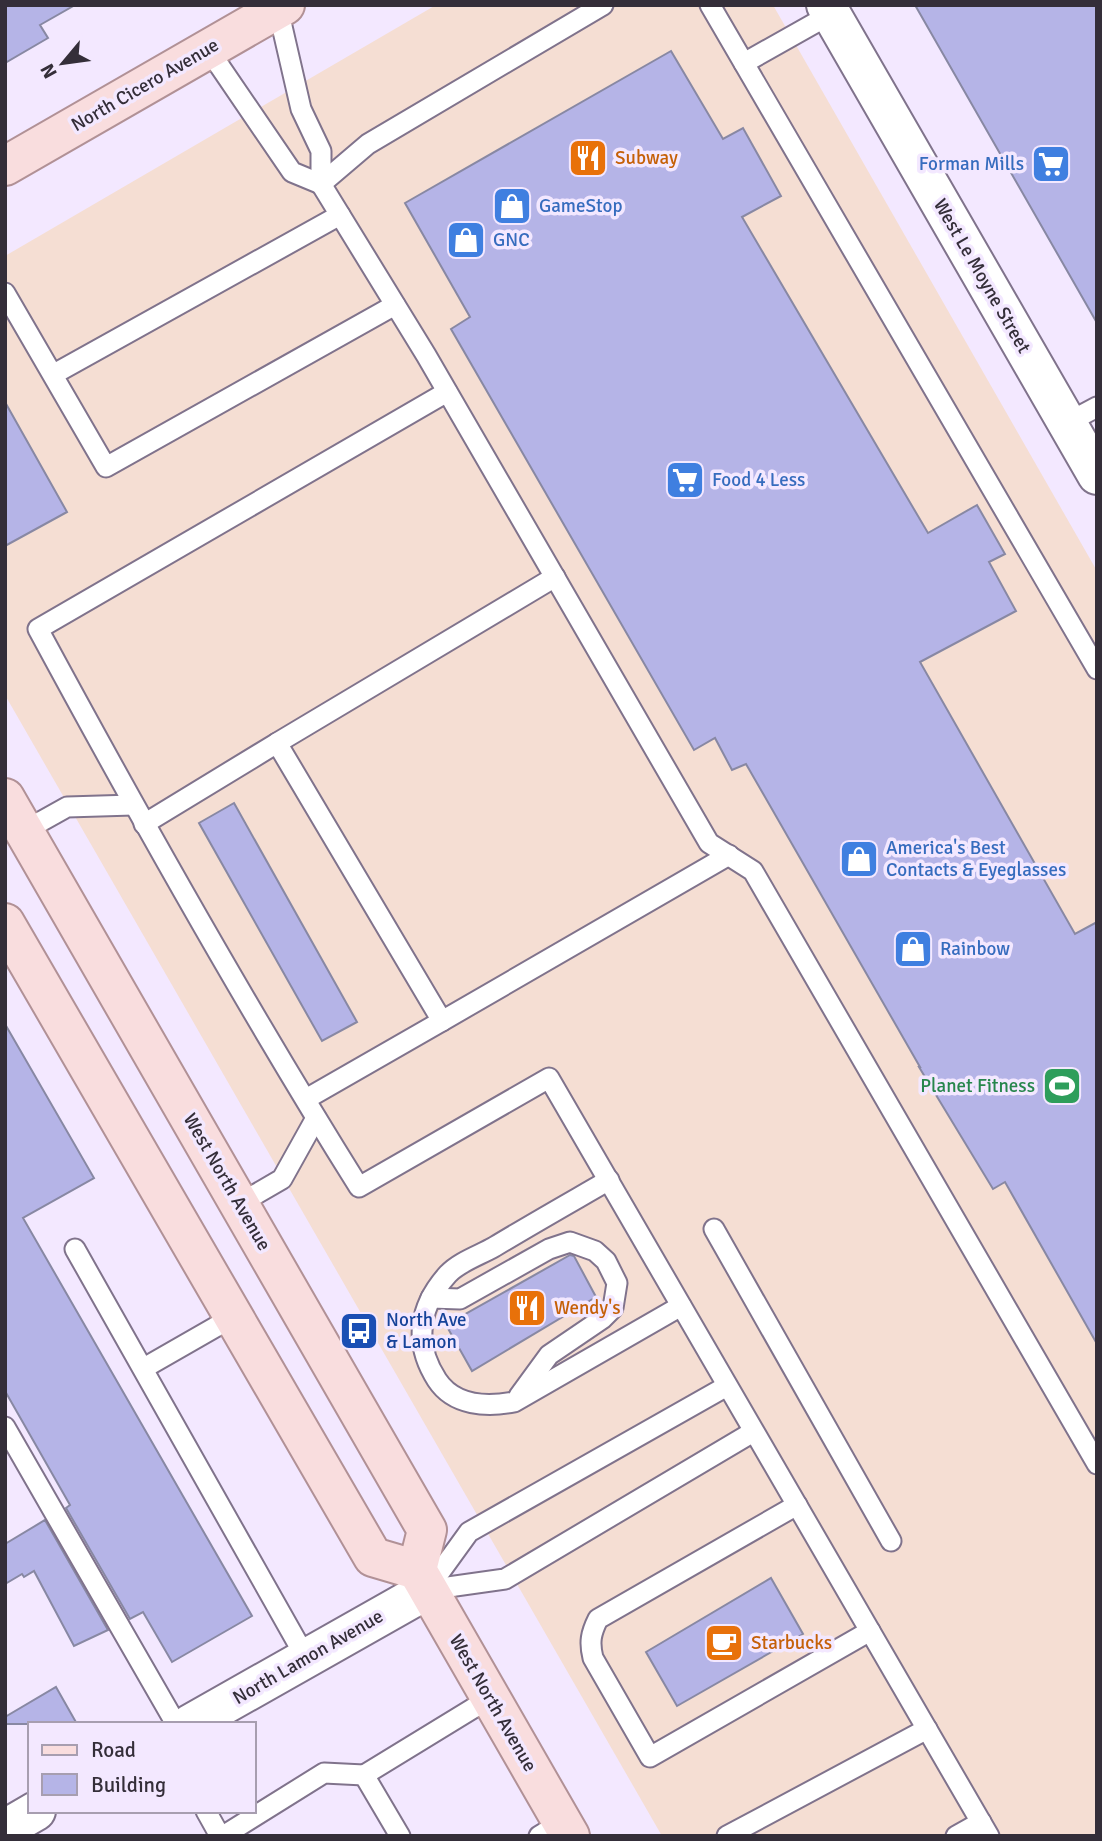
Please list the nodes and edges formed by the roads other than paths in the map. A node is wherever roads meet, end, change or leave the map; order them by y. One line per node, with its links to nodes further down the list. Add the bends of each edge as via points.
1 (603, 5): 8 (lane, via 368,144)
2 (710, 5): 6 (lane)
3 (281, 7): 5 (main road, North Cicero Avenue); 8 (lane, via 301,110 321,151)
4 (828, 10): 6 (lane); 14 (street, West Le Moyne Street)
5 (208, 49): 7 (main road, North Cicero Avenue); 8 (lane, via 292,172)
6 (744, 63): 17 (lane)
7 (5, 166)
8 (321, 184): 9 (lane)
9 (340, 215): 11 (lane); 12 (lane)
10 (5, 293): 12 (lane)
11 (395, 305): 12 (lane, via 106,467); 13 (lane)
12 (54, 374)
13 (447, 392): 16 (lane); 20 (lane, via 37,629)
14 (1082, 415): 15 (street, West Le Moyne Street)
15 (1097, 475)
16 (555, 577): 18 (lane); 23 (lane, via 709,842)
17 (1097, 669)
18 (277, 743): 21 (lane); 25 (lane)
19 (5, 798): 22 (main road, West North Avenue)
20 (133, 805): 21 (lane); 22 (lane, via 67,807)
21 (144, 824): 26 (lane)
22 (24, 831): 29 (main road, West North Avenue)
23 (729, 855): 25 (lane); 40 (lane, via 753,871)
24 (5, 922): 34 (main road)
25 (442, 1021): 26 (lane)
26 (306, 1099): 27 (lane)
27 (316, 1118): 28 (lane, via 359,1187 549,1077); 29 (lane, via 282,1179)
28 (610, 1180): 32 (lane, via 450,1272); 33 (lane)
29 (239, 1204): 43 (main road, West North Avenue, via 427,1530)
30 (714, 1229): 42 (lane)
31 (75, 1249): 35 (lane)
32 (431, 1298): 37 (lane, via 422,1322 424,1355 439,1383 458,1399 480,1405); 37 (lane, via 460,1299 570,1242 595,1251 606,1261 617,1283 612,1308 549,1355)
33 (681, 1306): 36 (lane); 37 (lane)
34 (233, 1317): 35 (lane); 43 (main road, via 373,1557)
35 (144, 1368): 45 (lane)
36 (727, 1386): 39 (lane); 43 (lane, via 469,1532)
37 (514, 1402)
38 (5, 1427): 47 (lane)
39 (753, 1432): 41 (lane); 43 (lane, via 505,1579)
40 (1097, 1464)
41 (797, 1505): 44 (lane); 44 (lane, via 598,1619 589,1644 593,1658 650,1757)
42 (891, 1541)
43 (422, 1580): 45 (street, North Lamon Avenue); 46 (main road, West North Avenue)
44 (870, 1631): 49 (lane)
45 (306, 1658): 48 (street, North Lamon Avenue)
46 (490, 1698): 50 (lane); 55 (main road, West North Avenue)
47 (175, 1722)
48 (194, 1722)
49 (927, 1729): 54 (lane); 58 (lane)
50 (364, 1776): 56 (lane, via 324,1773); 57 (lane)
51 (33, 1813): 53 (street)
52 (207, 1813): 56 (lane)
53 (5, 1829)
54 (985, 1829): 59 (lane)
55 (557, 1831)
56 (222, 1836)
57 (400, 1836)
58 (727, 1836)
59 (956, 1836)

